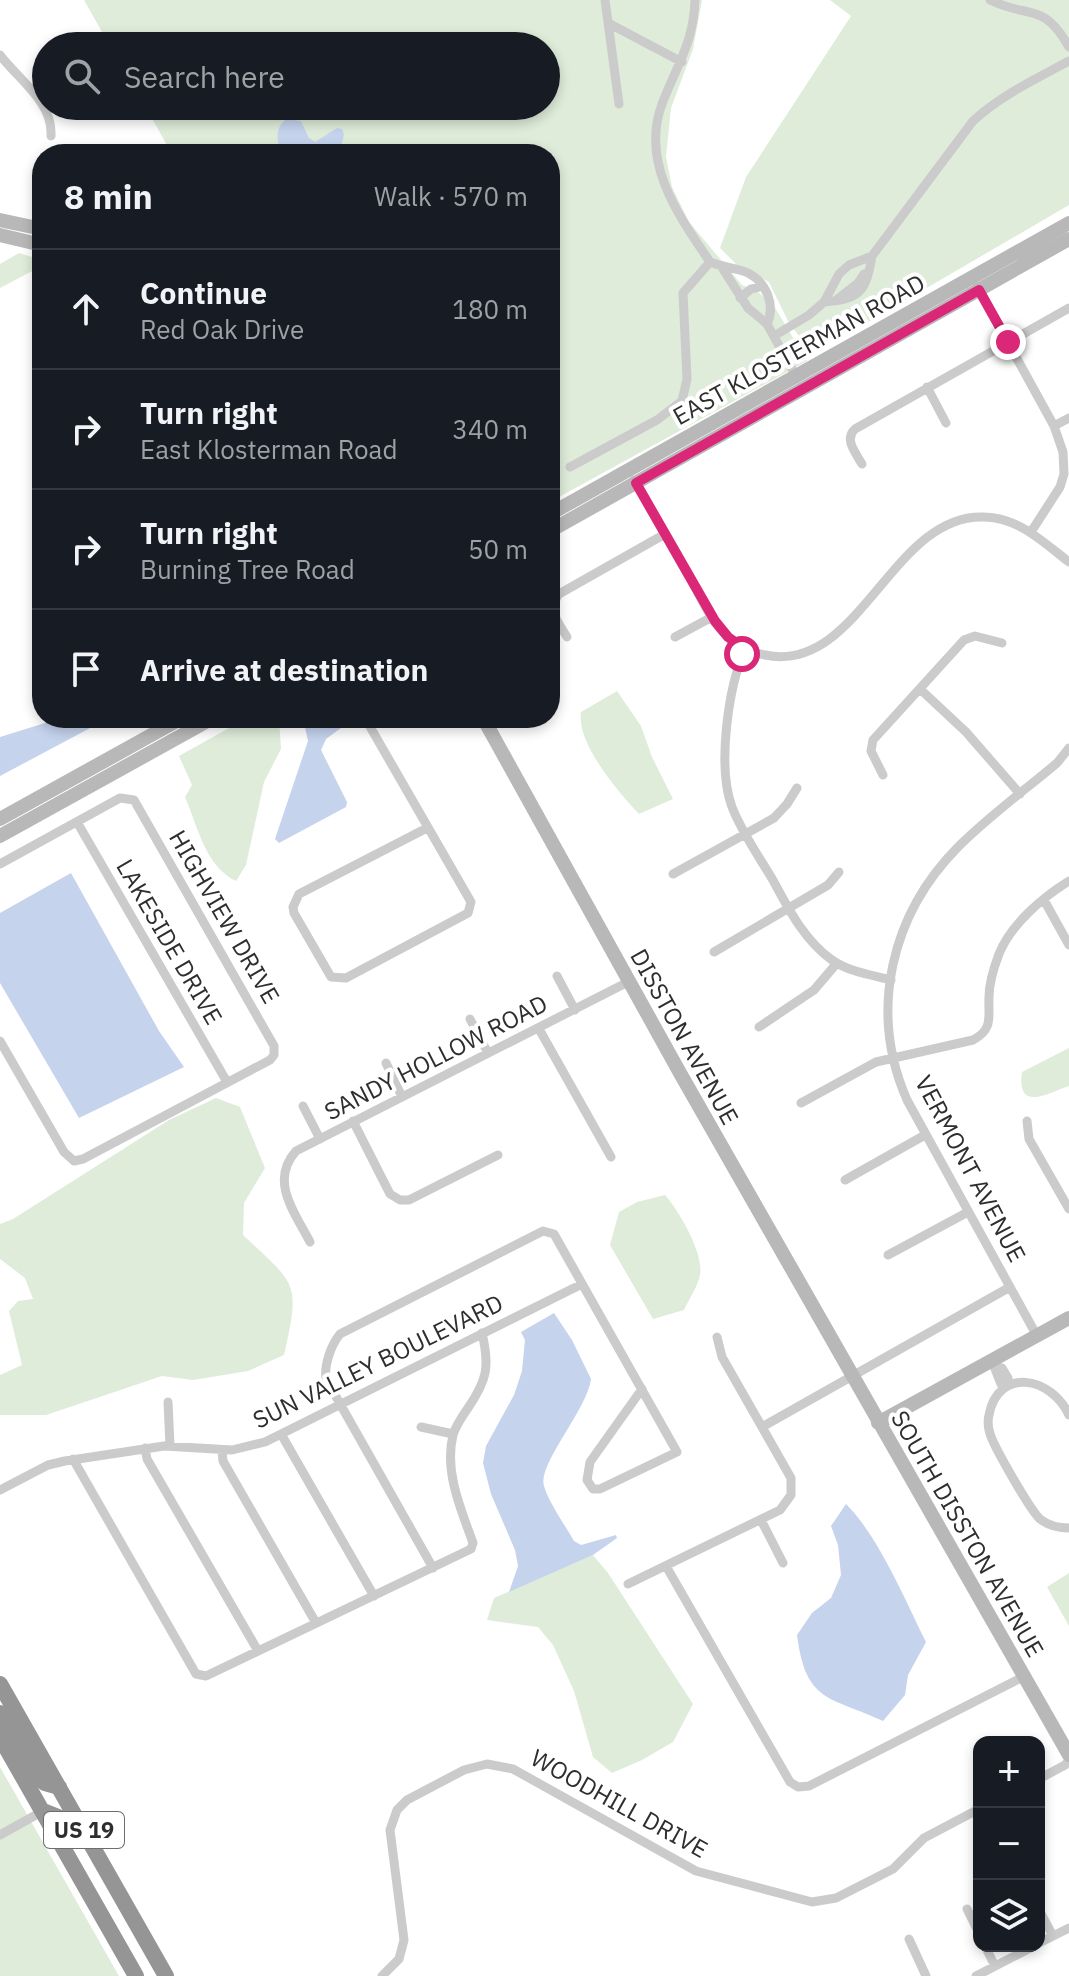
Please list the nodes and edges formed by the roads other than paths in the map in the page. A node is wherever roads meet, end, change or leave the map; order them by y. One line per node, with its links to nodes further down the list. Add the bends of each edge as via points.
1 (605, 0): 4 (street)
2 (695, 0): 8 (street)
3 (990, 0): 5 (street, via 1050,19)
4 (610, 24): 8 (street); 10 (street)
5 (1069, 47)
6 (0, 57): 9 (street)
7 (1069, 61): 19 (street, via 989,106 973,121)
8 (682, 62): 20 (street, via 662,104 657,158 668,197)
9 (32, 91)
10 (619, 104)
11 (50, 120): 12 (street)
12 (51, 136)
13 (0, 220): 15 (street)
14 (1069, 223): 23 (street, EAST KLOSTERMAN ROAD)
15 (32, 227)
16 (0, 235): 18 (street)
17 (1069, 239): 23 (street, EAST KLOSTERMAN ROAD)
18 (32, 243)
19 (871, 261): 22 (street, via 862,258); 25 (street, via 872,272)
20 (710, 262): 21 (street); 38 (street, via 683,293 687,379 682,401)
21 (721, 266): 24 (street, via 745,272); 26 (street)
22 (843, 270): 25 (street); 27 (street)
23 (976, 284): 31 (street); 32 (street, EAST KLOSTERMAN ROAD)
24 (763, 286): 26 (street); 29 (street, via 770,301)
25 (860, 286): 27 (street, via 853,296)
26 (740, 298): 29 (street)
27 (830, 301): 30 (street)
28 (1069, 308): 31 (street)
29 (767, 324): 30 (street)
30 (774, 336): 32 (street)
31 (1008, 342): 33 (street); 36 (street)
32 (800, 382): 39 (street, EAST KLOSTERMAN ROAD)
33 (927, 387): 35 (street); 37 (street, via 850,434)
34 (1069, 418): 36 (street)
35 (946, 423)
36 (1054, 426): 42 (street, via 1063,452 1063,480)
37 (862, 464)
38 (570, 467)
39 (633, 476): 40 (street, EAST KLOSTERMAN ROAD); 41 (street, EAST KLOSTERMAN ROAD); 43 (street)
40 (560, 509)
41 (560, 524)
42 (1031, 532): 44 (street); 51 (street, via 987,517 951,522 926,538 819,648 786,657)
43 (665, 534): 45 (street); 46 (street)
44 (1069, 562)
45 (560, 593)
46 (712, 617): 49 (street); 51 (street)
47 (560, 625): 48 (street)
48 (567, 637)
49 (675, 637)
50 (1002, 643): 52 (street, via 975,636 964,640)
51 (745, 649): 64 (street, via 731,694 726,764 731,804)
52 (920, 689): 58 (street, via 871,745); 60 (street)
53 (164, 728): 61 (street)
54 (195, 728): 65 (street)
55 (371, 728): 63 (street)
56 (488, 728): 77 (street, DISSTON AVENUE)
57 (1069, 748): 60 (street, VERMONT AVENUE)
58 (883, 775)
59 (797, 788): 64 (street, via 779,814)
60 (1020, 794): 76 (street, VERMONT AVENUE, via 958,847 927,885 897,942)
61 (0, 819)
62 (77, 822): 66 (street); 86 (street, LAKESIDE DRIVE); 86 (street, HIGHVIEW DRIVE, via 120,798 132,799 274,1046 272,1058)
63 (427, 828): 63 (street, via 471,902 468,913 346,978 331,977 294,913 294,901)
64 (747, 833): 68 (street); 71 (street)
65 (0, 836)
66 (0, 864)
67 (839, 872): 71 (street, via 828,885)
68 (673, 874)
69 (1069, 881): 70 (street)
70 (1044, 900): 72 (street); 84 (street, via 1019,923 1000,952 986,1031 973,1040)
71 (788, 909): 73 (street); 74 (street)
72 (1069, 945)
73 (714, 952)
74 (837, 963): 76 (street); 80 (street, via 814,990)
75 (557, 976): 78 (street)
76 (891, 980): 84 (street, VERMONT AVENUE, via 887,1017)
77 (628, 982): 78 (street, SANDY HOLLOW ROAD); 108 (street, DISSTON AVENUE)
78 (575, 1010): 81 (street, SANDY HOLLOW ROAD)
79 (470, 1019): 83 (street)
80 (759, 1027)
81 (539, 1029): 83 (street, SANDY HOLLOW ROAD); 95 (street)
82 (0, 1041): 86 (street, via 71,1160 83,1159)
83 (488, 1053): 87 (street, SANDY HOLLOW ROAD)
84 (893, 1057): 88 (street); 92 (street, VERMONT AVENUE, via 904,1095)
85 (386, 1063): 87 (street)
86 (227, 1082)
87 (402, 1097): 90 (street, SANDY HOLLOW ROAD)
88 (801, 1103)
89 (303, 1106): 93 (street)
90 (353, 1121): 93 (street, SANDY HOLLOW ROAD); 94 (street, via 390,1194 400,1200)
91 (1027, 1121): 97 (street, via 1029,1139)
92 (925, 1135): 96 (street); 98 (street, VERMONT AVENUE)
93 (320, 1139): 99 (street, SANDY HOLLOW ROAD, via 292,1155 283,1186)
94 (498, 1155)
95 (611, 1157)
96 (845, 1180)
97 (1069, 1209)
98 (968, 1212): 100 (street); 102 (street, VERMONT AVENUE)
99 (310, 1242)
100 (888, 1255)
101 (582, 1284): 104 (street, SUN VALLEY BOULEVARD); 110 (street); 112 (street, via 554,1234 543,1231 344,1330 325,1371)
102 (1010, 1287): 105 (street, VERMONT AVENUE); 108 (street)
103 (1069, 1318): 105 (street)
104 (482, 1333): 112 (street, SUN VALLEY BOULEVARD); 118 (street, via 487,1363 483,1383)
105 (1037, 1336): 107 (street)
106 (717, 1337): 116 (street, via 722,1357)
107 (994, 1364): 109 (street, via 998,1381); 114 (street)
108 (851, 1376): 114 (street, SOUTH DISSTON AVENUE); 116 (street)
109 (1007, 1385): 113 (street, via 1045,1386); 125 (street, via 989,1414 992,1439 1039,1517)
110 (642, 1389): 110 (street, via 590,1462 590,1487 600,1489 677,1452)
111 (168, 1402): 119 (street)
112 (339, 1405): 117 (street, SUN VALLEY BOULEVARD); 128 (street)
113 (1069, 1415)
114 (878, 1423): 133 (street, SOUTH DISSTON AVENUE)
115 (421, 1427): 118 (street)
116 (762, 1427): 124 (street, via 791,1478 792,1490 780,1510)
117 (281, 1434): 121 (street, SUN VALLEY BOULEVARD); 130 (street)
118 (453, 1434): 128 (street, via 451,1469 473,1543 469,1551)
119 (170, 1446): 120 (street, SUN VALLEY BOULEVARD); 121 (street, SUN VALLEY BOULEVARD)
120 (145, 1448): 122 (street, SUN VALLEY BOULEVARD); 132 (street)
121 (222, 1450): 131 (street, via 223,1461)
122 (73, 1459): 123 (street, SUN VALLEY BOULEVARD, via 48,1465); 132 (street, via 196,1674 206,1676)
123 (0, 1490)
124 (761, 1520): 126 (street); 127 (street)
125 (1069, 1528)
126 (783, 1563)
127 (666, 1566): 129 (street); 133 (street, via 790,1782 798,1787)
128 (433, 1568): 130 (street)
129 (628, 1584)
130 (374, 1596): 131 (street)
131 (316, 1623): 132 (street)
132 (258, 1651)
133 (1023, 1677): 137 (street, SOUTH DISSTON AVENUE)
134 (0, 1684): 139 (highway, US 19)
135 (0, 1713): 139 (highway, via 39,1778)
136 (0, 1737): 140 (highway, US 19)
137 (1069, 1758): 138 (street)
138 (1045, 1776)
139 (59, 1787): 144 (highway, US 19)
140 (43, 1811): 142 (street); 144 (highway, via 69,1825 94,1868); 154 (highway, US 19)
141 (973, 1812): 156 (street, WOODHILL DRIVE, via 924,1838 893,1869 831,1900 812,1902 696,1871 513,1769 495,1764 471,1767 407,1800 393,1818 390,1830 404,1940 399,1959)
142 (0, 1835)
143 (967, 1909): 145 (street)
144 (131, 1913): 155 (highway, US 19)
145 (973, 1921)
146 (1045, 1921): 148 (street)
147 (1069, 1928): 148 (street)
148 (1053, 1936): 150 (street)
149 (909, 1939): 157 (street)
150 (1045, 1940)
151 (988, 1952): 153 (street)
152 (1022, 1952): 153 (street)
153 (995, 1966): 158 (street)
154 (136, 1976)
155 (166, 1976)
156 (382, 1976)
157 (926, 1976)
158 (976, 1976)

